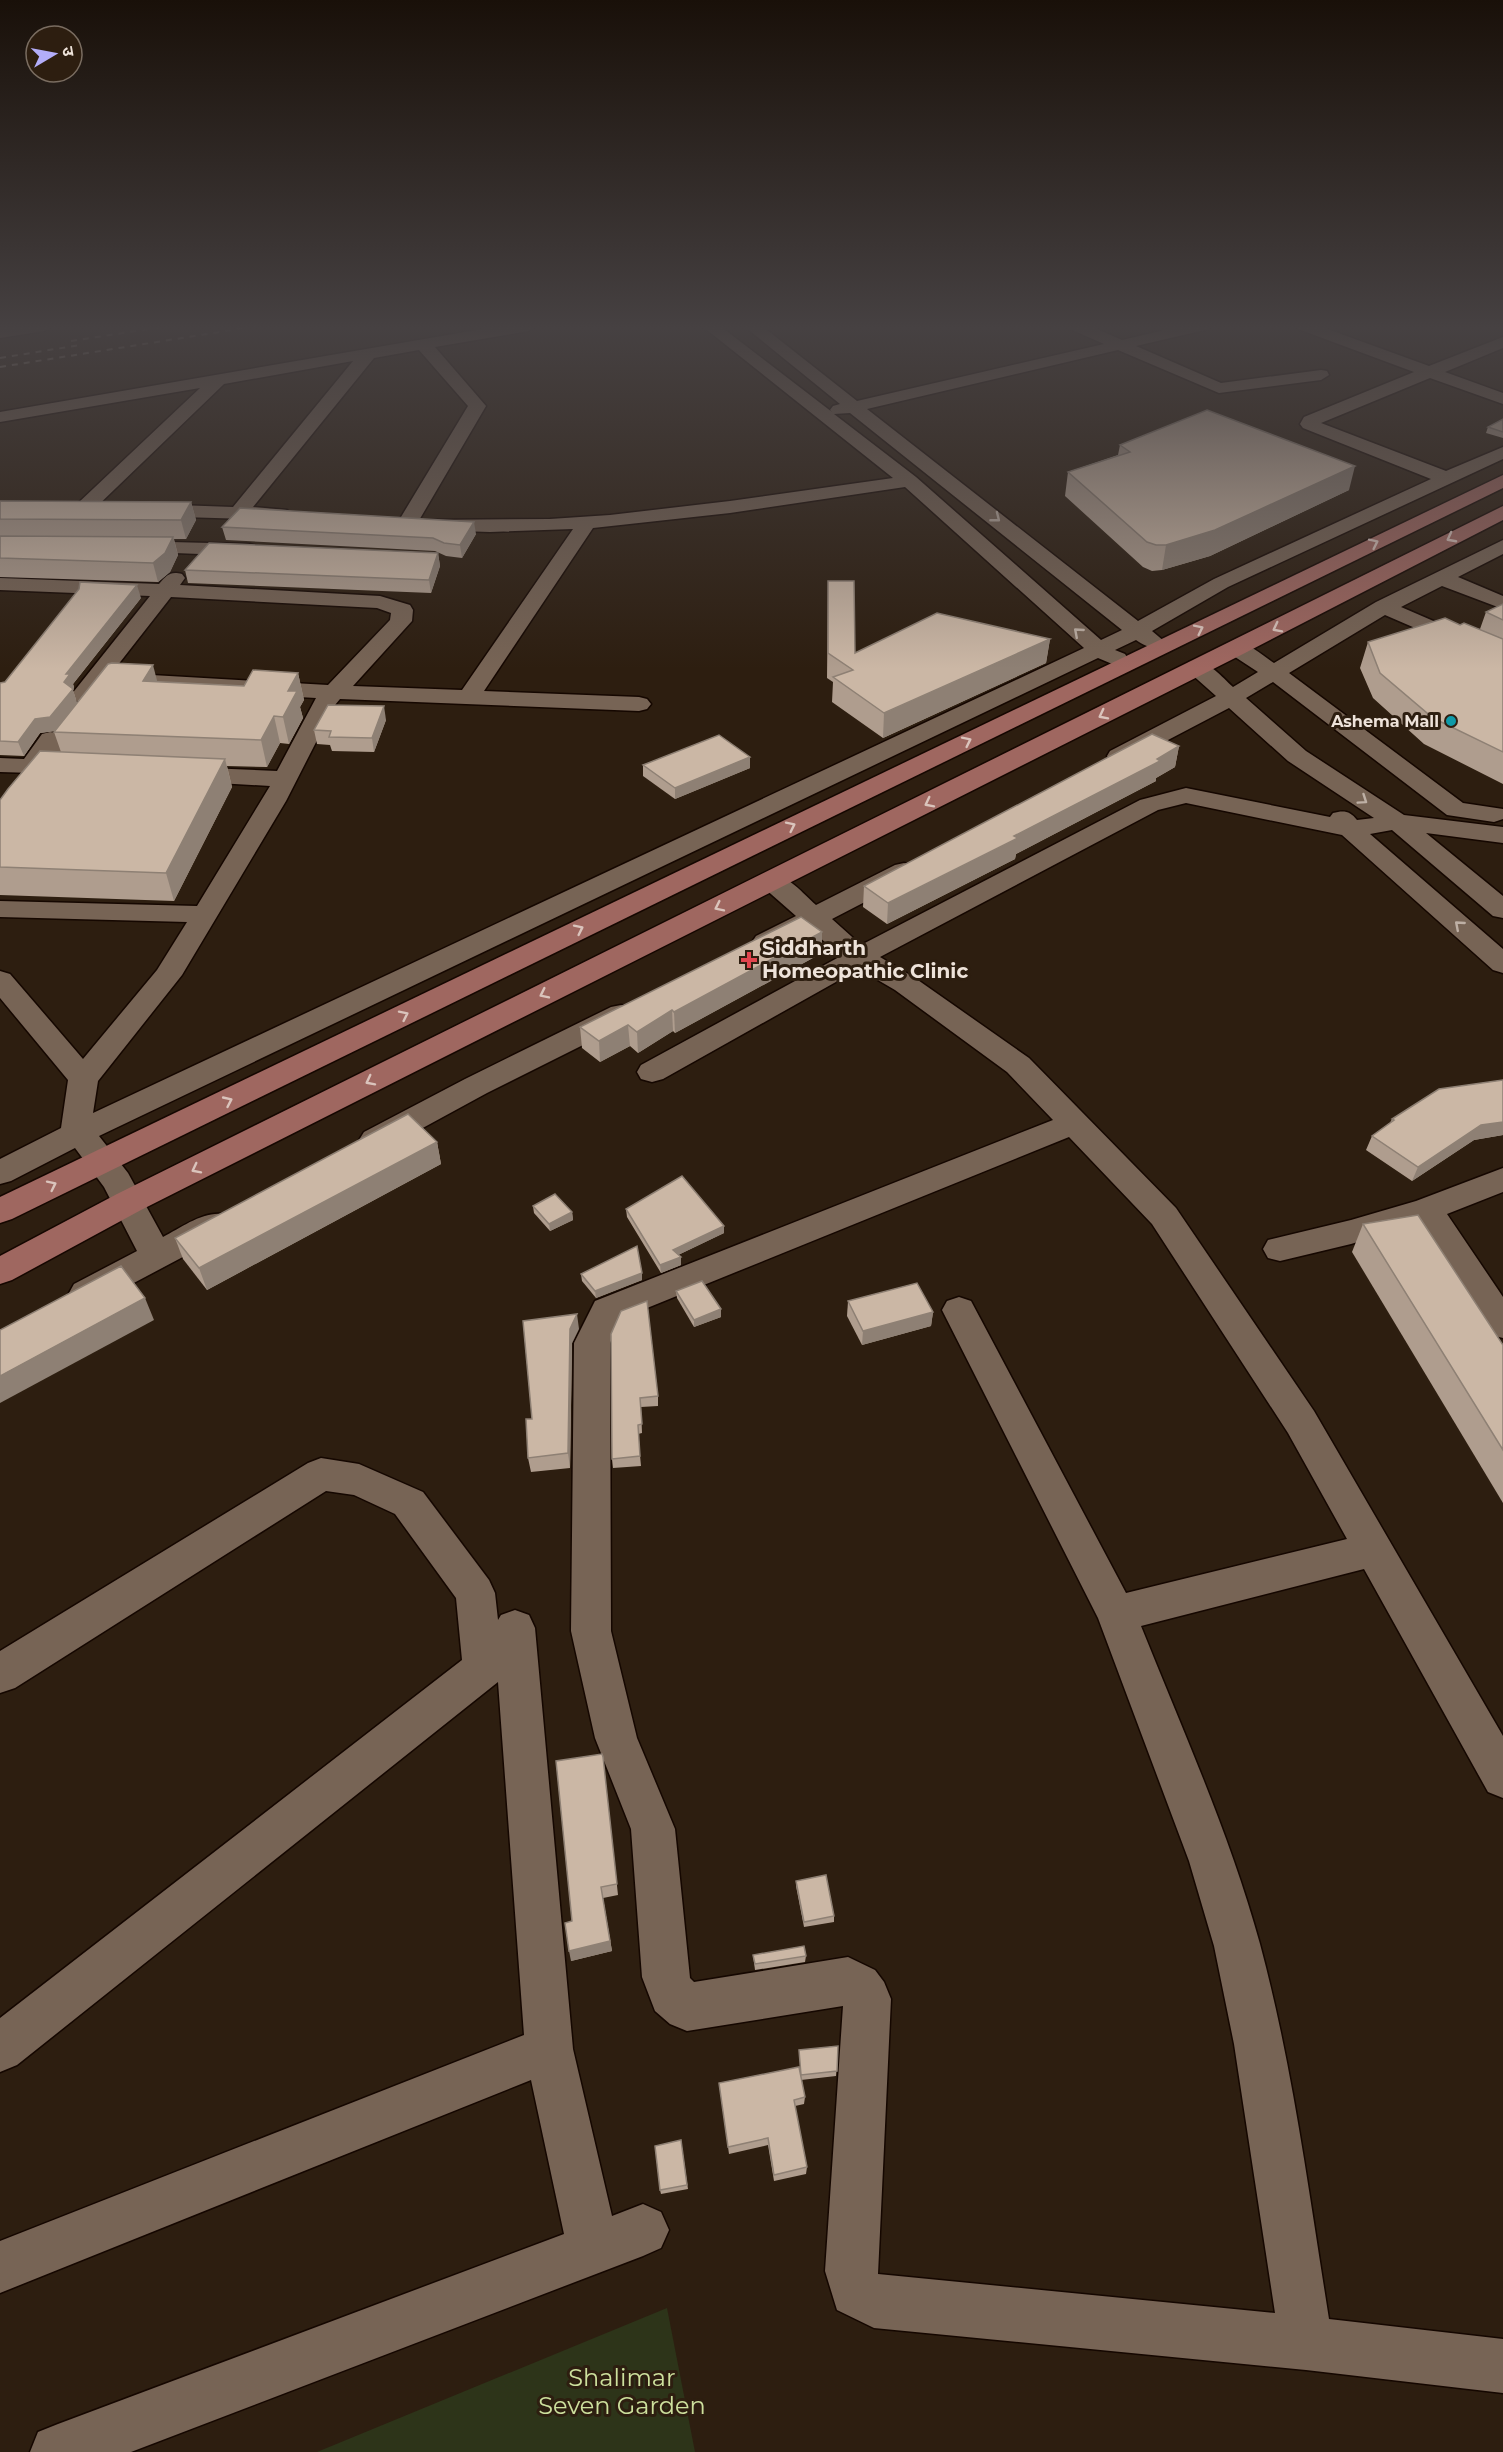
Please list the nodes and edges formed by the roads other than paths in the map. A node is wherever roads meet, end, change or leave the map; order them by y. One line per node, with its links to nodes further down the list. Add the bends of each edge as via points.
1 (156, 440): 11 (street)
2 (295, 440): 14 (street)
3 (453, 440): 17 (street)
4 (856, 440): 10 (street)
5 (895, 440): 29 (street, one-way to 29)
6 (1351, 440): 8 (street)
7 (1503, 452): 8 (street)
8 (1446, 478): 29 (street, via 1221,583)
9 (1503, 481): 30 (main road, one-way to 9)
10 (909, 482): 16 (street); 32 (street, one-way to 10)
11 (83, 511)
12 (131, 512): 14 (street)
13 (1503, 512): 31 (main road, one-way to 31)
14 (233, 514): 15 (street); 21 (street)
15 (298, 518)
16 (586, 522): 17 (street, via 508,528); 38 (street)
17 (396, 524): 18 (street)
18 (464, 532)
19 (1503, 546): 23 (street)
20 (113, 547): 21 (street)
21 (204, 547): 22 (street); 25 (street)
22 (273, 551)
23 (1441, 578): 27 (street); 28 (street)
24 (0, 584): 25 (street)
25 (157, 597): 26 (street, via 66,605); 37 (street, via 276,602 381,614 402,610 401,621); 42 (street, via 31,766)
26 (0, 599)
27 (1503, 603)
28 (1384, 607): 33 (street); 36 (street)
29 (1137, 632): 30 (street); 32 (street)
30 (1162, 647): 34 (main road)
31 (1237, 648): 35 (main road); 36 (street)
32 (1099, 650): 34 (street); 50 (street)
33 (1503, 659)
34 (1126, 664): 52 (main road, one-way to 34)
35 (1197, 668): 39 (street); 54 (main road, one-way to 54)
36 (1273, 672): 39 (street); 47 (street, via 1456,810)
37 (334, 692): 38 (street); 44 (street, via 117,680 107,684 35,777); 46 (street)
38 (470, 697): 40 (street)
39 (1232, 697): 41 (street); 43 (street)
40 (639, 704)
41 (1297, 756): 48 (street, one-way to 48); 49 (street)
42 (0, 765)
43 (1097, 768)
44 (87, 770)
45 (157, 773): 46 (street)
46 (285, 779): 57 (street)
47 (1503, 816)
48 (1397, 822): 49 (street); 51 (street); 56 (street)
49 (1350, 829): 60 (street, via 1186,795 1149,805); 61 (street, one-way to 49)
50 (713, 833): 52 (street); 67 (street)
51 (1503, 834)
52 (738, 851): 69 (main road, one-way to 52)
53 (920, 862): 58 (street)
54 (772, 882): 58 (street); 72 (main road, one-way to 72)
55 (0, 909): 57 (street)
56 (1503, 910)
57 (206, 914): 65 (street, via 168,975)
58 (816, 918): 59 (street); 60 (street)
59 (741, 954)
60 (859, 957): 64 (street); 66 (street, via 905,984 1018,1065)
61 (1503, 964)
62 (0, 980): 65 (street)
63 (646, 1002): 68 (street)
64 (652, 1072)
65 (82, 1079): 67 (street, via 75,1126)
66 (1074, 1123): 82 (street, via 1164,1216 1301,1422); 92 (street, via 607,1310 592,1343 591,1631 616,1738 653,1829 666,1977 672,1994 687,2007 848,1981 867,1999 850,2271 856,2291 874,2301)
67 (81, 1132): 69 (street); 70 (street)
68 (353, 1152)
69 (102, 1160): 72 (street); 74 (main road, one-way to 69)
70 (0, 1173)
71 (1503, 1179): 73 (street)
72 (129, 1202): 77 (street); 78 (main road)
73 (1426, 1209): 76 (street); 81 (street)
74 (0, 1211)
75 (239, 1212): 77 (street)
76 (1280, 1249)
77 (157, 1256): 79 (street)
78 (0, 1271)
79 (63, 1305)
80 (959, 1310): 83 (street)
81 (1498, 1310)
82 (1374, 1550): 83 (street); 86 (street)
83 (1116, 1614): 92 (street, via 1212,1862 1237,1943 1258,2031)
84 (515, 1628): 88 (street)
85 (0, 1674): 87 (street, via 321,1474 359,1480 409,1503 476,1593 484,1668)
86 (1503, 1777)
87 (0, 2048)
88 (549, 2049): 90 (street); 91 (street)
89 (643, 2230): 90 (street)
90 (593, 2249): 94 (street)
91 (0, 2267)
92 (1306, 2343): 93 (street)
93 (1503, 2366)
94 (58, 2452)

